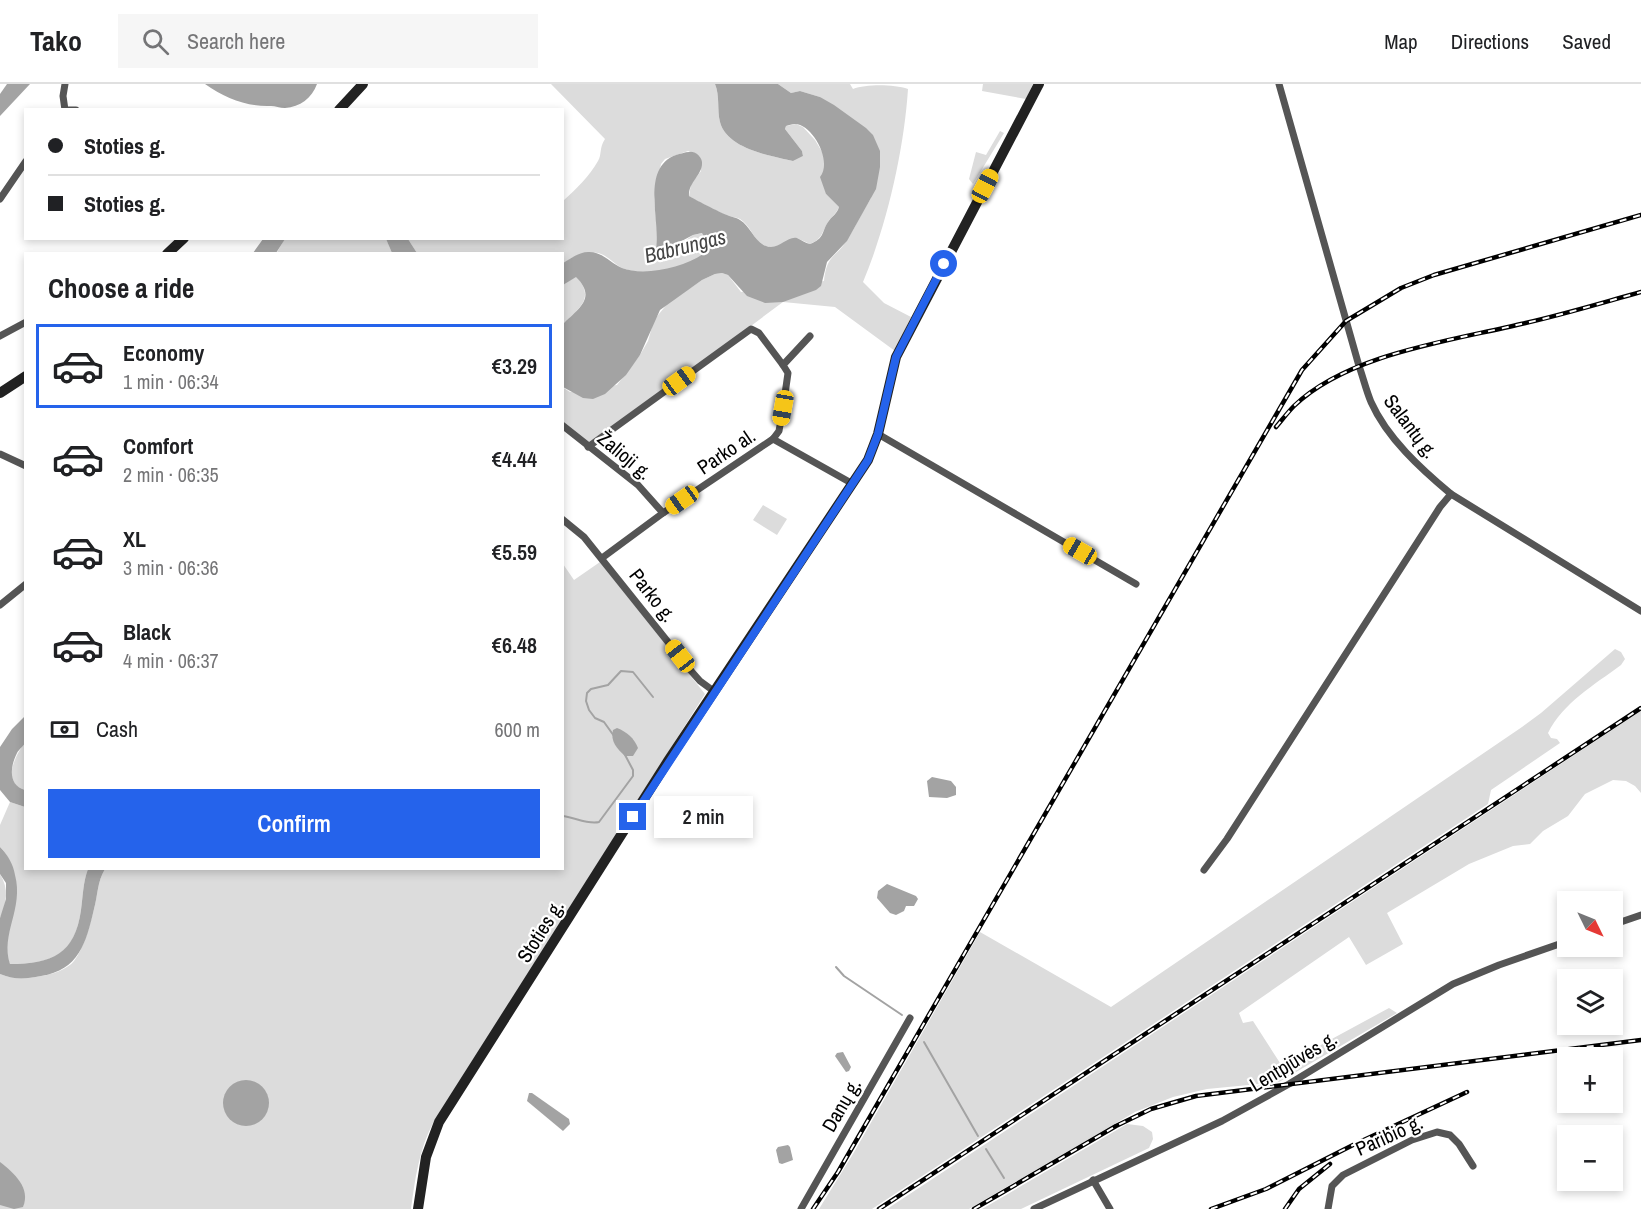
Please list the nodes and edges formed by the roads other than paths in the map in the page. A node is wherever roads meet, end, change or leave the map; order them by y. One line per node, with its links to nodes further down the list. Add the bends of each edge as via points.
1 (65, 84): 5 (street)
2 (363, 84): 6 (main road)
3 (1039, 84): 18 (main road, Stoties g., via 896,357)
4 (1279, 84): 24 (street, Salantų g., via 1371,402 1390,432 1427,474)
5 (65, 108)
6 (341, 108)
7 (24, 163): 8 (street)
8 (0, 199)
9 (182, 240): 10 (main road)
10 (169, 252)
11 (24, 323): 12 (street)
12 (0, 336)
13 (810, 336): 14 (street)
14 (783, 365): 19 (street, Parko al., via 788,373 785,397 779,431); 20 (street, via 759,333 751,329)
15 (24, 377): 16 (main road)
16 (0, 393)
17 (564, 427): 20 (street, Žalioji g.)
18 (878, 434): 23 (main road, Stoties g.); 28 (street)
19 (773, 439): 23 (street); 25 (street, Parko al.)
20 (588, 447): 25 (street, Žalioji g., via 638,485)
21 (0, 454): 22 (street)
22 (24, 465)
23 (853, 484): 32 (main road, Stoties g.)
24 (1451, 494): 31 (street, Salantų g.); 33 (street)
25 (663, 513): 27 (street, Parko al.)
26 (564, 521): 27 (street, Parko g.)
27 (602, 558): 32 (street, Parko g., via 692,672)
28 (1136, 584)
29 (24, 586): 30 (street)
30 (0, 605)
31 (1641, 611)
32 (715, 692): 40 (main road, Stoties g., via 439,1122 426,1157)
33 (1204, 870)
34 (1641, 915): 35 (street)
35 (1623, 921)
36 (1557, 945): 39 (street, Lentpjūvės g., via 1453,984 1222,1121)
37 (910, 1018): 41 (street, Danų g.)
38 (1473, 1166): 44 (street, Paribio g., via 1460,1144 1450,1135 1437,1132 1343,1175 1332,1186)
39 (1093, 1180): 42 (street, Lentpjūvės g.); 43 (street)
40 (417, 1209)
41 (801, 1209)
42 (1034, 1209)
43 (1110, 1209)
44 (1328, 1209)

